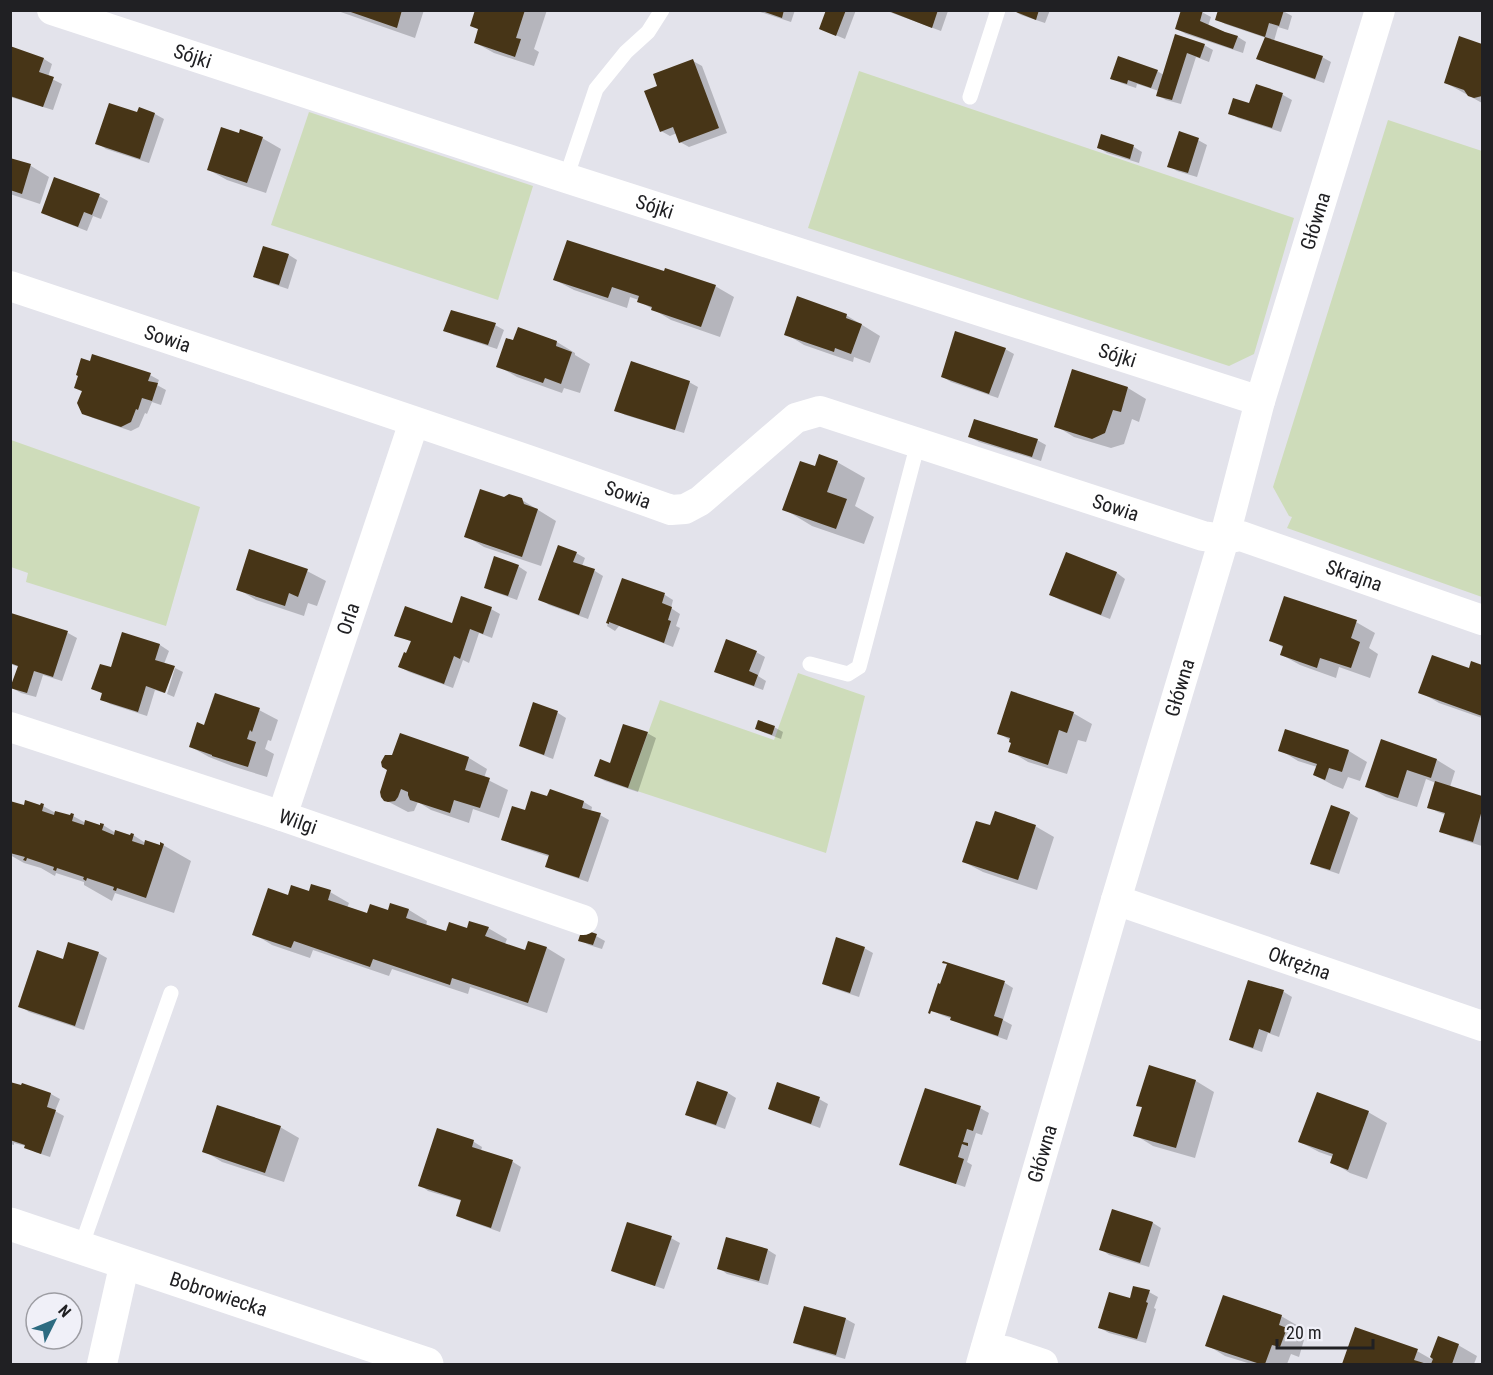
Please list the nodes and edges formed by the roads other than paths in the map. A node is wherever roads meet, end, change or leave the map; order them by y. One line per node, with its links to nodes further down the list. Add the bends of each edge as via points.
1 (52, 10): 6 (street, Sójki)
2 (662, 10): 6 (lane, via 648,32 596,89)
3 (998, 10): 5 (lane)
4 (1380, 10): 8 (street, Główna)
5 (970, 97)
6 (566, 178): 8 (street, Sójki)
7 (10, 286): 9 (street, Sowia)
8 (1260, 401): 11 (street, Główna)
9 (414, 422): 10 (street, Sowia, via 671,510 685,509 700,501 796,418 820,411); 15 (street, Orla)
10 (918, 443): 11 (street, Sowia, via 1203,536); 13 (lane, via 859,667 848,674)
11 (1224, 539): 12 (street, Skrajna, via 1241,536); 16 (street, Główna)
12 (1482, 620)
13 (810, 664)
14 (10, 727): 15 (street, Wilgi)
15 (282, 816): 17 (street, Wilgi)
16 (1116, 900): 19 (street, Okrężna); 23 (street, Główna)
17 (583, 920)
18 (171, 993): 21 (lane)
19 (1482, 1026)
20 (10, 1224): 21 (street, Bobrowiecka)
21 (81, 1247): 22 (street, Bobrowiecka)
22 (125, 1262): 24 (street); 25 (street, Bobrowiecka)
23 (983, 1356): 26 (street, via 1005,1352)
24 (102, 1365)
25 (427, 1365)
26 (1043, 1365)

